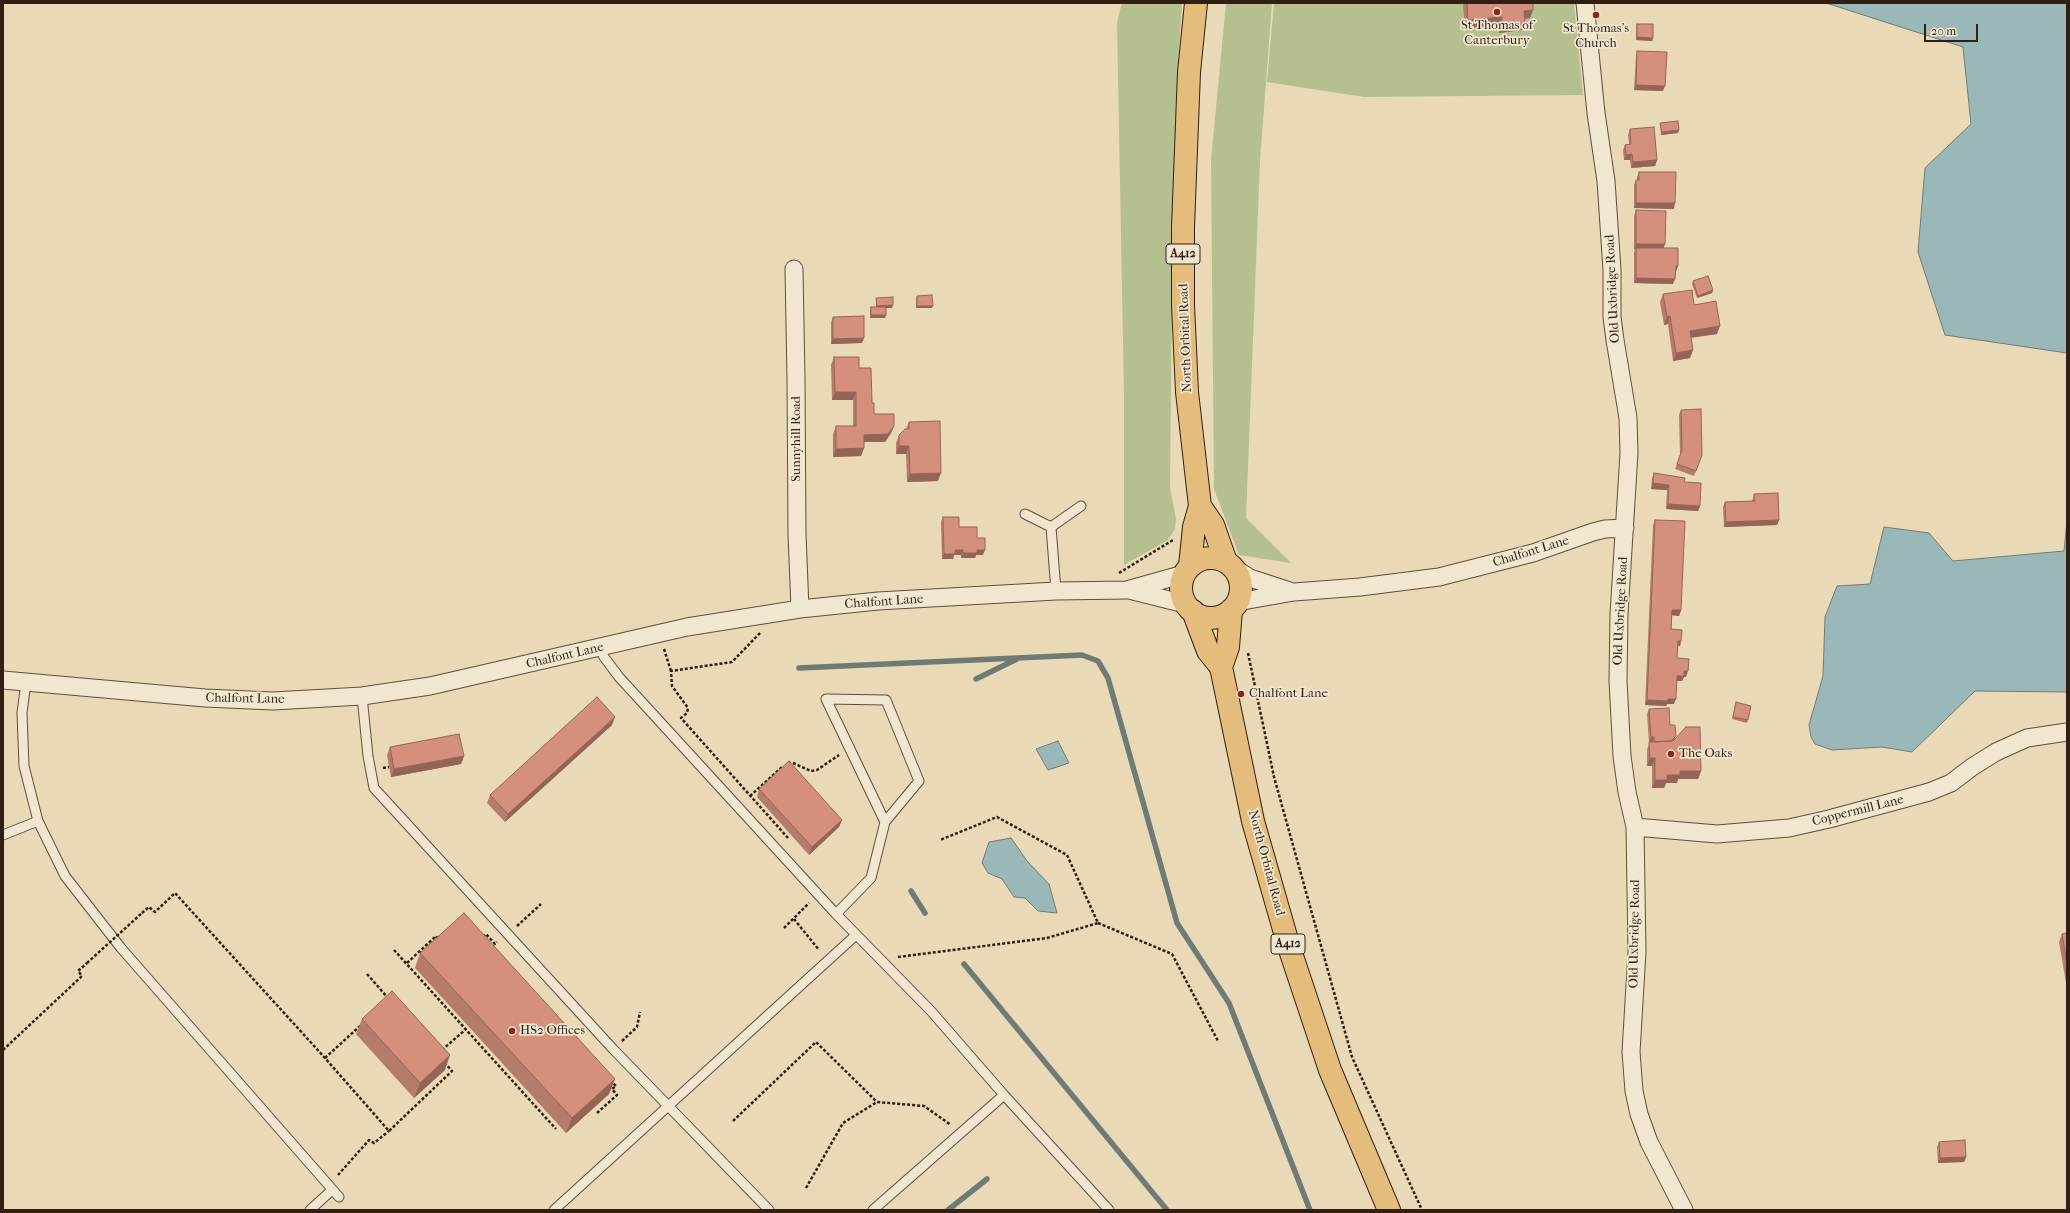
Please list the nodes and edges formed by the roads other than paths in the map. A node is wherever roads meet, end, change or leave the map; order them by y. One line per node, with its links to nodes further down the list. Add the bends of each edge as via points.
1 (1196, 3): 5 (main road, North Orbital Road / A412, via 1189,72 1183,305 1187,392)
2 (1585, 3): 8 (street, Old Uxbridge Road, via 1606,181 1614,332 1628,418)
3 (794, 269): 16 (street, Sunnyhill Road)
4 (1081, 506): 7 (lane)
5 (1200, 506): 9 (main road, North Orbital Road / A412, via 1213,525); 10 (main road, North Orbital Road / A412)
6 (1025, 514): 7 (lane)
7 (1051, 527): 12 (lane)
8 (1625, 528): 13 (street, Chalfont Lane, via 1593,532 1534,553 1440,577); 25 (street, Old Uxbridge Road, via 1619,614 1618,681 1622,756)
9 (1230, 565): 10 (main road, via 1209,558 1199,560); 13 (street, Chalfont Lane, via 1250,578); 14 (main road, via 1239,578 1240,592)
10 (1187, 570): 11 (street, Chalfont Lane); 15 (main road, via 1181,584 1182,594)
11 (1127, 590): 12 (street, Chalfont Lane); 15 (street, Chalfont Lane)
12 (1056, 591): 16 (street, Chalfont Lane, via 878,601)
13 (1294, 592): 14 (street, Chalfont Lane)
14 (1234, 606): 15 (main road, via 1222,615 1212,618 1202,616); 18 (main road, via 1228,647)
15 (1189, 607): 18 (main road, North Orbital Road / A412, via 1208,651)
16 (800, 609): 17 (street, Chalfont Lane, via 687,627)
17 (599, 647): 21 (street, Chalfont Lane, via 430,686); 27 (lane, via 619,677)
18 (1221, 667): 36 (main road, North Orbital Road / A412, via 1253,821 1289,947 1330,1070)
19 (3, 680): 20 (street, Chalfont Lane)
20 (26, 682): 21 (street, Chalfont Lane, via 205,698 274,700); 23 (lane, via 22,712 24,766)
21 (362, 696): 30 (lane, via 374,788)
22 (2067, 732): 25 (street, Coppermill Lane, via 2027,738 1996,752 1951,783 1929,792 1809,823 1717,834)
23 (38, 821): 26 (lane); 31 (lane, via 65,876 121,948 333,1191)
24 (885, 822): 24 (lane, via 849,748 826,699 886,700 920,780); 27 (lane, via 871,878)
25 (1635, 826): 37 (street, Old Uxbridge Road, via 1637,952 1631,1052 1634,1091 1638,1114 1649,1142)
26 (3, 834)
27 (836, 914): 28 (lane)
28 (856, 935): 29 (lane, via 931,1011); 30 (lane)
29 (1004, 1095): 34 (lane); 35 (lane)
30 (668, 1107): 32 (lane); 33 (lane)
31 (310, 1210)
32 (554, 1210)
33 (769, 1210)
34 (872, 1210)
35 (1109, 1210)
36 (1389, 1210)
37 (1684, 1210)

